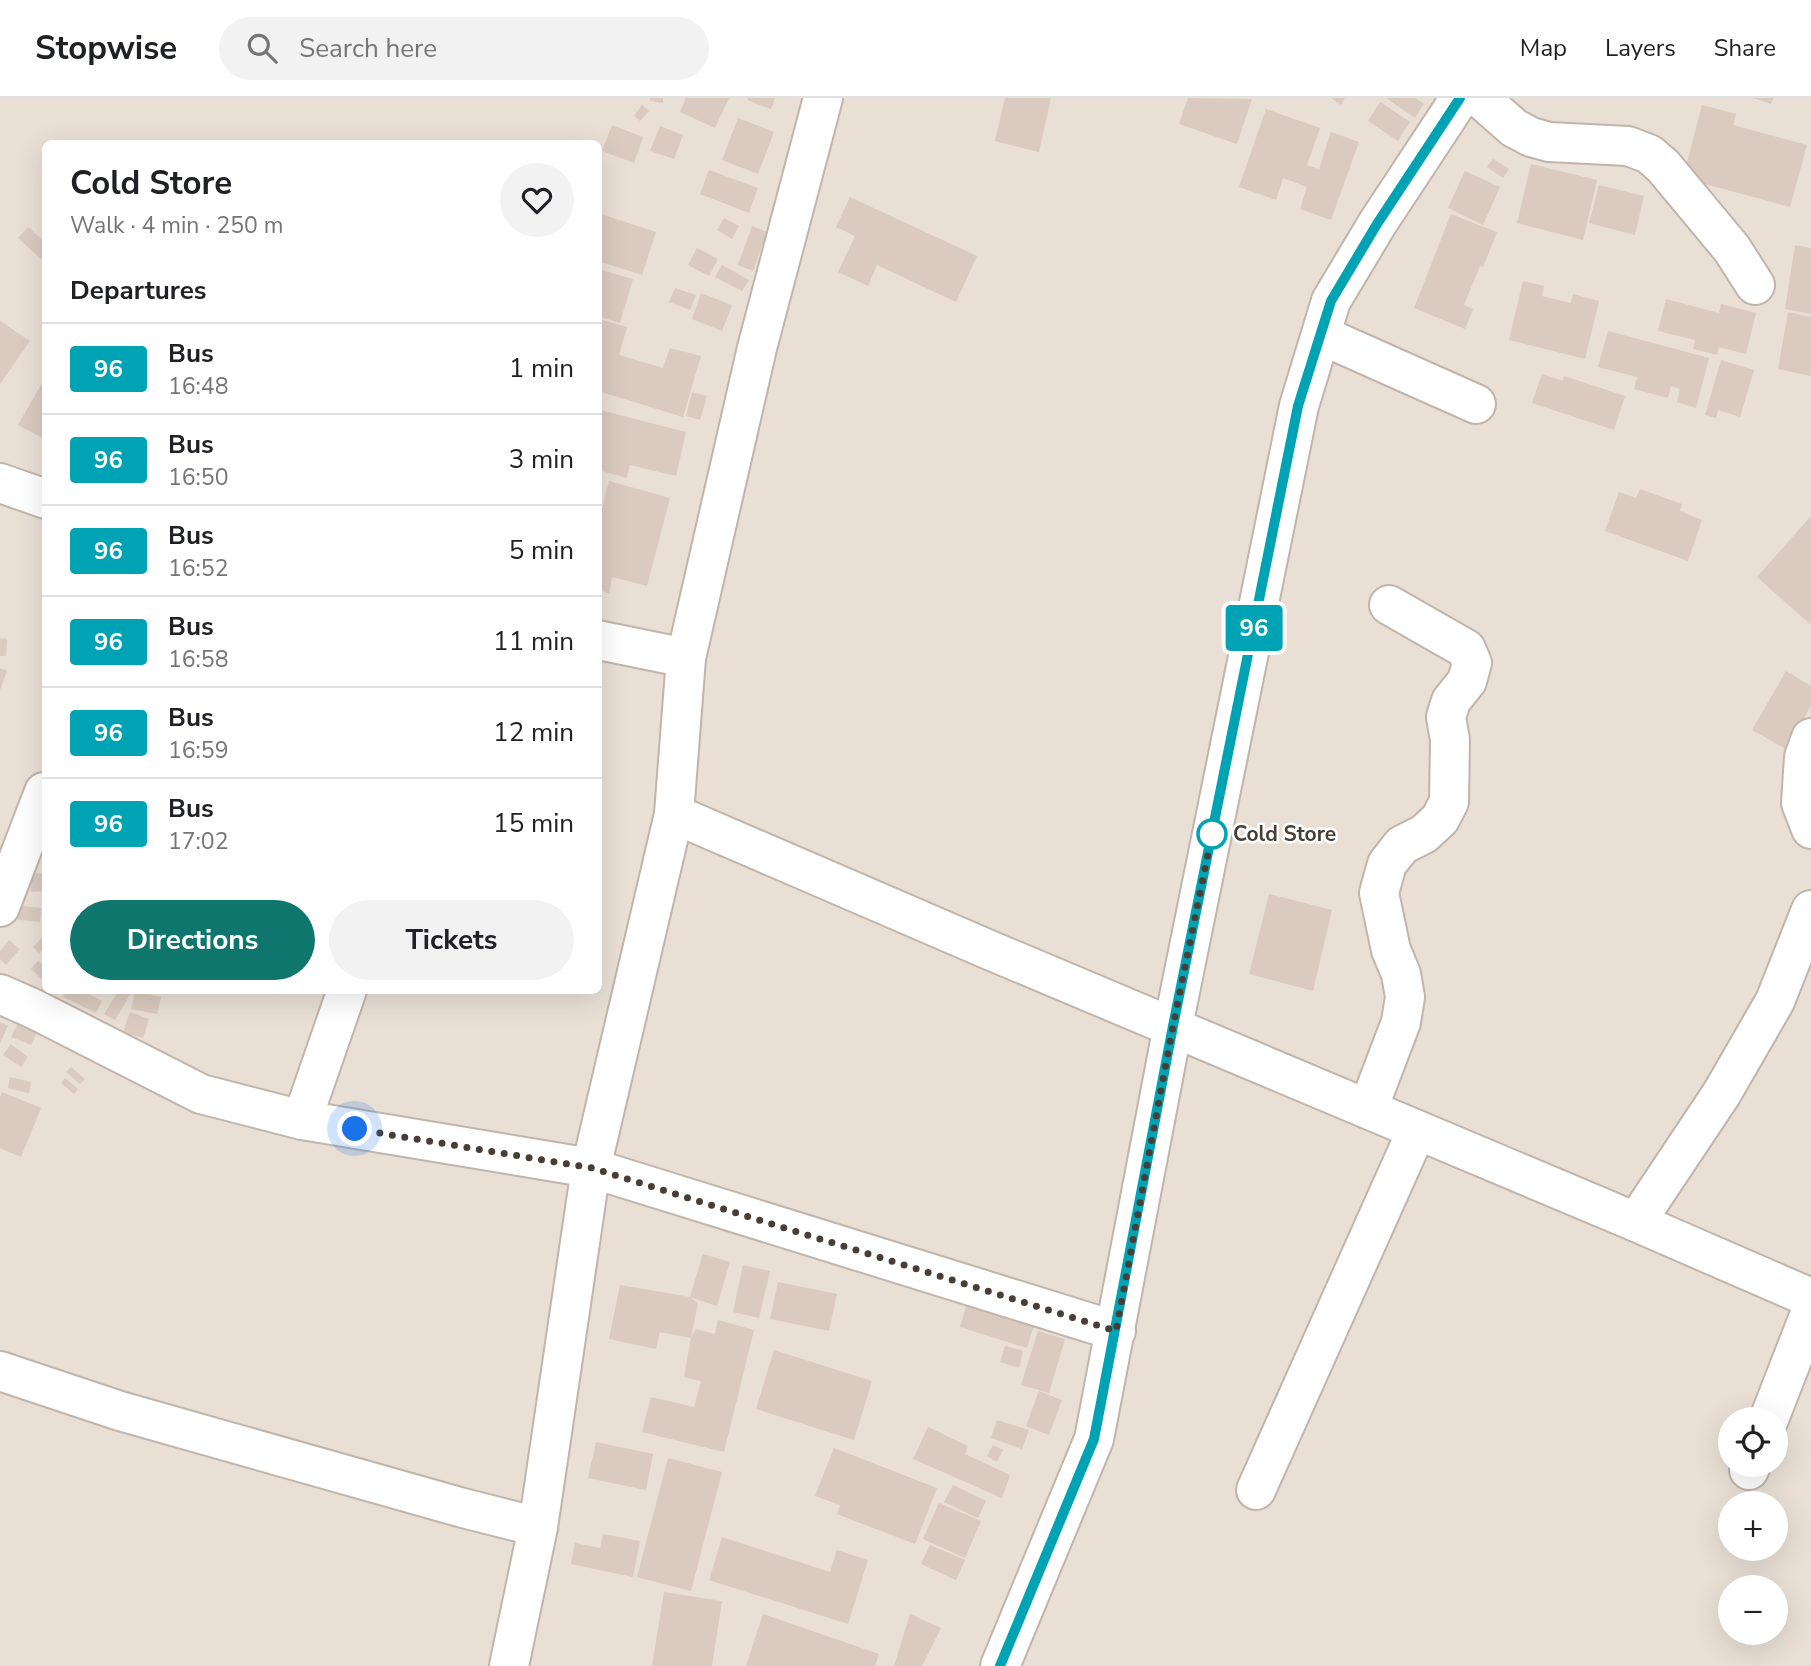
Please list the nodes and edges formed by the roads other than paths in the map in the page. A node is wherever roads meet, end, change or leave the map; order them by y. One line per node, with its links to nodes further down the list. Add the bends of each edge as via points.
1 (823, 98): 11 (street, via 757,348)
2 (1460, 98): 5 (street, via 1331,301)
3 (1480, 98): 4 (street, via 1531,137 1628,146 1649,154 1732,249)
4 (1755, 285)
5 (1321, 335): 6 (street); 20 (street, via 1298,406)
6 (1476, 404)
7 (0, 483): 8 (street)
8 (42, 498)
9 (1389, 605): 21 (street, via 1466,649 1472,663 1446,717 1449,802 1440,819 1402,845 1387,864 1379,892 1405,997 1401,1022)
10 (602, 641): 11 (street)
11 (686, 658): 14 (street)
12 (1811, 738): 15 (street, via 1804,757 1801,803)
13 (42, 797): 16 (street)
14 (674, 814): 20 (street); 24 (street)
15 (1811, 829)
16 (0, 907)
17 (1811, 910): 25 (street, via 1775,1001 1722,1093)
18 (0, 994): 22 (street, via 201,1094)
19 (346, 994): 22 (street)
20 (1173, 1026): 21 (street); 28 (street)
21 (1368, 1109): 23 (street)
22 (302, 1120): 24 (street)
23 (1417, 1130): 25 (street); 31 (street)
24 (592, 1168): 28 (street); 32 (street)
25 (1636, 1222): 26 (street)
26 (1811, 1298)
27 (1811, 1311): 30 (street)
28 (1116, 1331): 34 (street, via 1094,1439)
29 (0, 1371): 32 (street, via 120,1411)
30 (1774, 1407)
31 (1256, 1490)
32 (538, 1527): 33 (street)
33 (509, 1666)
34 (1000, 1666)

